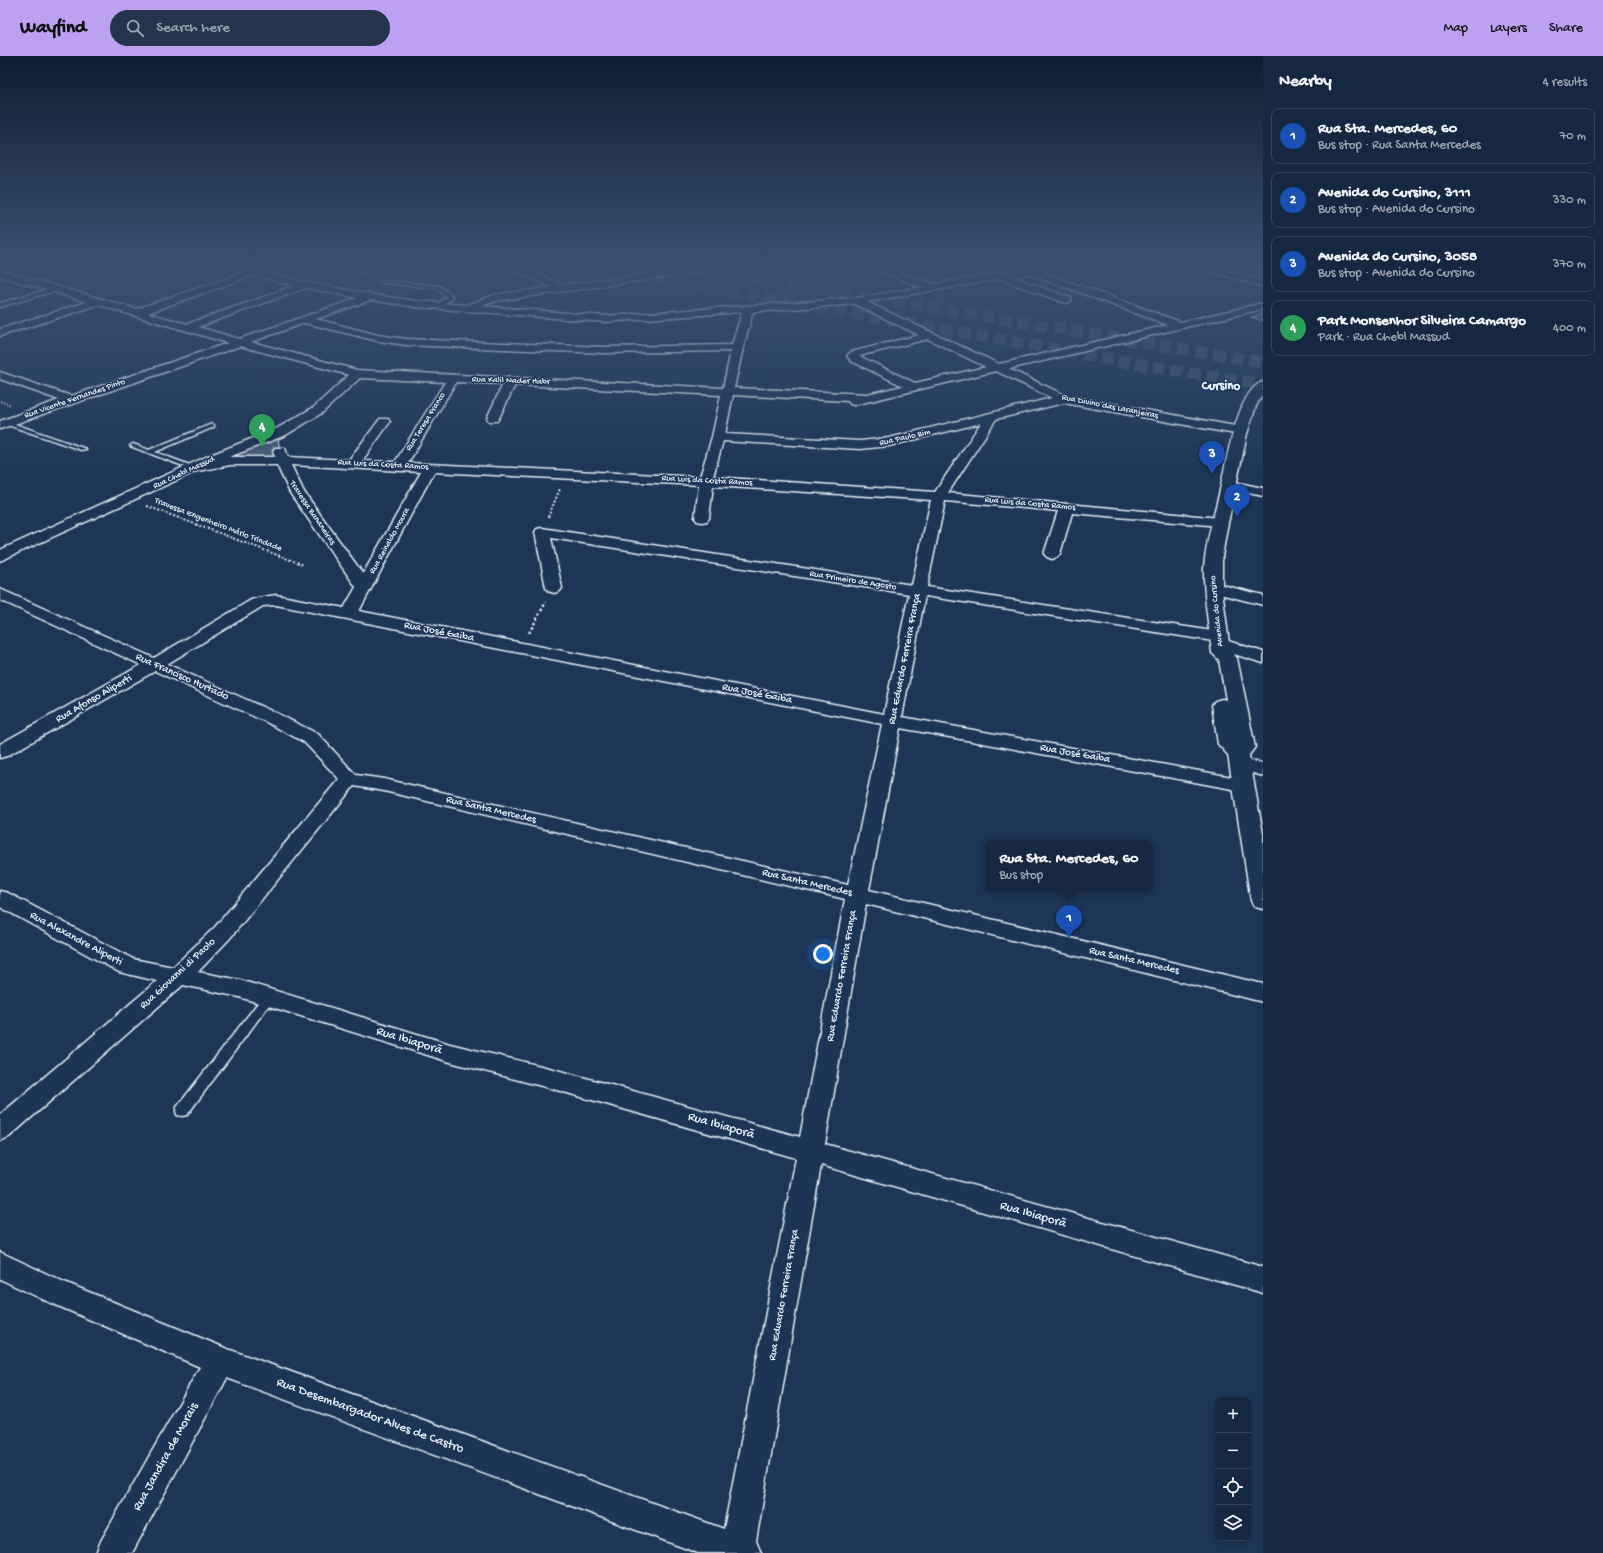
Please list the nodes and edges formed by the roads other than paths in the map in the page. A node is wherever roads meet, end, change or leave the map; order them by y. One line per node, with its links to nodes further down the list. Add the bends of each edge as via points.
1 (227, 339): 8 (street, Rua Kalil Nader Habr)
2 (253, 339): 8 (street, Rua Vicente Fernandes Pinto)
3 (384, 339): 9 (street, via 605,350)
4 (740, 339): 9 (street)
5 (916, 339): 16 (street, via 853,356)
6 (933, 339): 10 (street, Rua Divino das Laranjeiras)
7 (1120, 339): 10 (street, Rua Kalil Nader Habr)
8 (241, 343): 11 (street, Rua Kalil Nader Habr); 20 (street, Rua Vicente Fernandes Pinto)
9 (737, 348): 17 (street)
10 (996, 368): 16 (street, Rua Kalil Nader Habr); 19 (street, Rua Divino das Laranjeiras)
11 (357, 374): 13 (street, Rua Kalil Nader Habr); 28 (street, Rua Chebl Massud, via 318,410)
12 (1, 375): 20 (street)
13 (453, 378): 14 (street, Rua Kalil Nader Habr); 35 (street, Rua Teresa Franco)
14 (511, 381): 17 (street, Rua Kalil Nader Habr); 23 (street)
15 (1263, 386): 27 (main road, Avenida do Cursino, via 1252,400)
16 (914, 387): 18 (street, Rua Kalil Nader Habr)
17 (728, 390): 18 (street, Rua Kalil Nader Habr); 29 (street)
18 (868, 398): 21 (street, Rua Kalil Nader Habr)
19 (1064, 399): 22 (street, Rua Paulo Bim); 27 (street, Rua Divino das Laranjeiras)
20 (70, 400): 25 (street, Rua Vicente Fernandes Pinto)
21 (842, 404)
22 (992, 416): 29 (street, Rua Paulo Bim, via 874,444); 41 (street, Rua Eduardo Ferreira França)
23 (493, 418)
24 (384, 422): 34 (street)
25 (3, 424): 31 (lane, Rua Vicente Fernandes Pinto)
26 (212, 426): 32 (lane)
27 (1240, 431): 39 (main road, Avenida do Cursino)
28 (281, 432): 33 (street, Travessa Bananeiras, via 278,438); 36 (street, Rua Chebl Massud)
29 (718, 437): 38 (street)
30 (133, 446): 32 (lane)
31 (83, 449)
32 (149, 452): 36 (lane)
33 (282, 461): 34 (street, Rua Luis da Costa Ramos); 36 (street, Rua Luis da Costa Ramos, via 231,462); 47 (street, Travessa Bananeiras, via 297,493)
34 (353, 464): 35 (street, Rua Luis da Costa Ramos)
35 (399, 466): 37 (street, Rua Luis da Costa Ramos)
36 (193, 468): 46 (street, Rua Chebl Massud)
37 (430, 468): 38 (street, Rua Luis da Costa Ramos); 47 (street, Rua Reinaldo Moura)
38 (706, 481): 41 (street, Rua Luis da Costa Ramos); 43 (street)
39 (1229, 485): 40 (street); 44 (main road, Avenida do Cursino)
40 (1263, 492)
41 (939, 496): 42 (street, Rua Luis da Costa Ramos); 50 (street, Rua Eduardo Ferreira França)
42 (1066, 507): 44 (street, Rua Luis da Costa Ramos); 45 (street)
43 (702, 518)
44 (1220, 522): 49 (main road, Avenida do Cursino, via 1213,565)
45 (1052, 554)
46 (0, 556)
47 (364, 587): 54 (street, Rua Reinaldo Moura)
48 (554, 588): 50 (street, Rua Primeiro de Agosto, via 542,532)
49 (1214, 588): 53 (street); 55 (main road, Avenida do Cursino)
50 (918, 591): 55 (street, Rua Primeiro de Agosto); 58 (street, Rua Eduardo Ferreira França)
51 (0, 594): 57 (street, Rua Francisco Hurtado)
52 (270, 600): 54 (street, Rua José Gaiba); 57 (street, Rua Afonso Aliperti, via 257,603)
53 (1263, 600)
54 (349, 614): 58 (street, Rua José Gaiba)
55 (1220, 645): 56 (street, Rua Primeiro de Agosto); 60 (main road, Avenida do Cursino, via 1215,656 1228,744)
56 (1263, 658)
57 (155, 664): 59 (street, Rua Afonso Aliperti); 62 (street, Rua Francisco Hurtado, via 311,738)
58 (893, 721): 63 (street, Rua José Gaiba); 64 (street, Rua Eduardo Ferreira França)
59 (0, 752)
60 (1239, 758): 61 (street); 63 (main road, Avenida do Cursino)
61 (1263, 770)
62 (350, 780): 64 (street, Rua Santa Mercedes, via 384,785); 67 (street, Rua Giovanni di Paolo, via 223,932)
63 (1243, 784): 66 (main road, Avenida do Cursino)
64 (857, 895): 68 (street, Rua Santa Mercedes); 72 (street, Rua Eduardo Ferreira França)
65 (0, 898): 67 (street, Rua Alexandre Aliperti, via 127,966)
66 (1263, 901)
67 (179, 976): 69 (street, Rua Ibiaporã, via 240,989); 71 (street, Rua Giovanni di Paolo)
68 (1263, 993)
69 (268, 998): 70 (lane); 72 (street, Rua Ibiaporã, via 450,1053)
70 (182, 1111)
71 (0, 1130)
72 (810, 1151): 74 (street, Rua Ibiaporã); 76 (street, Rua Eduardo Ferreira França)
73 (0, 1265): 75 (street, Rua Desembargador Alves de Castro, via 52,1290)
74 (1263, 1280)
75 (220, 1361): 76 (street, Rua Desembargador Alves de Castro); 77 (street, Rua Jandira de Morais)
76 (740, 1552)
77 (113, 1553)

